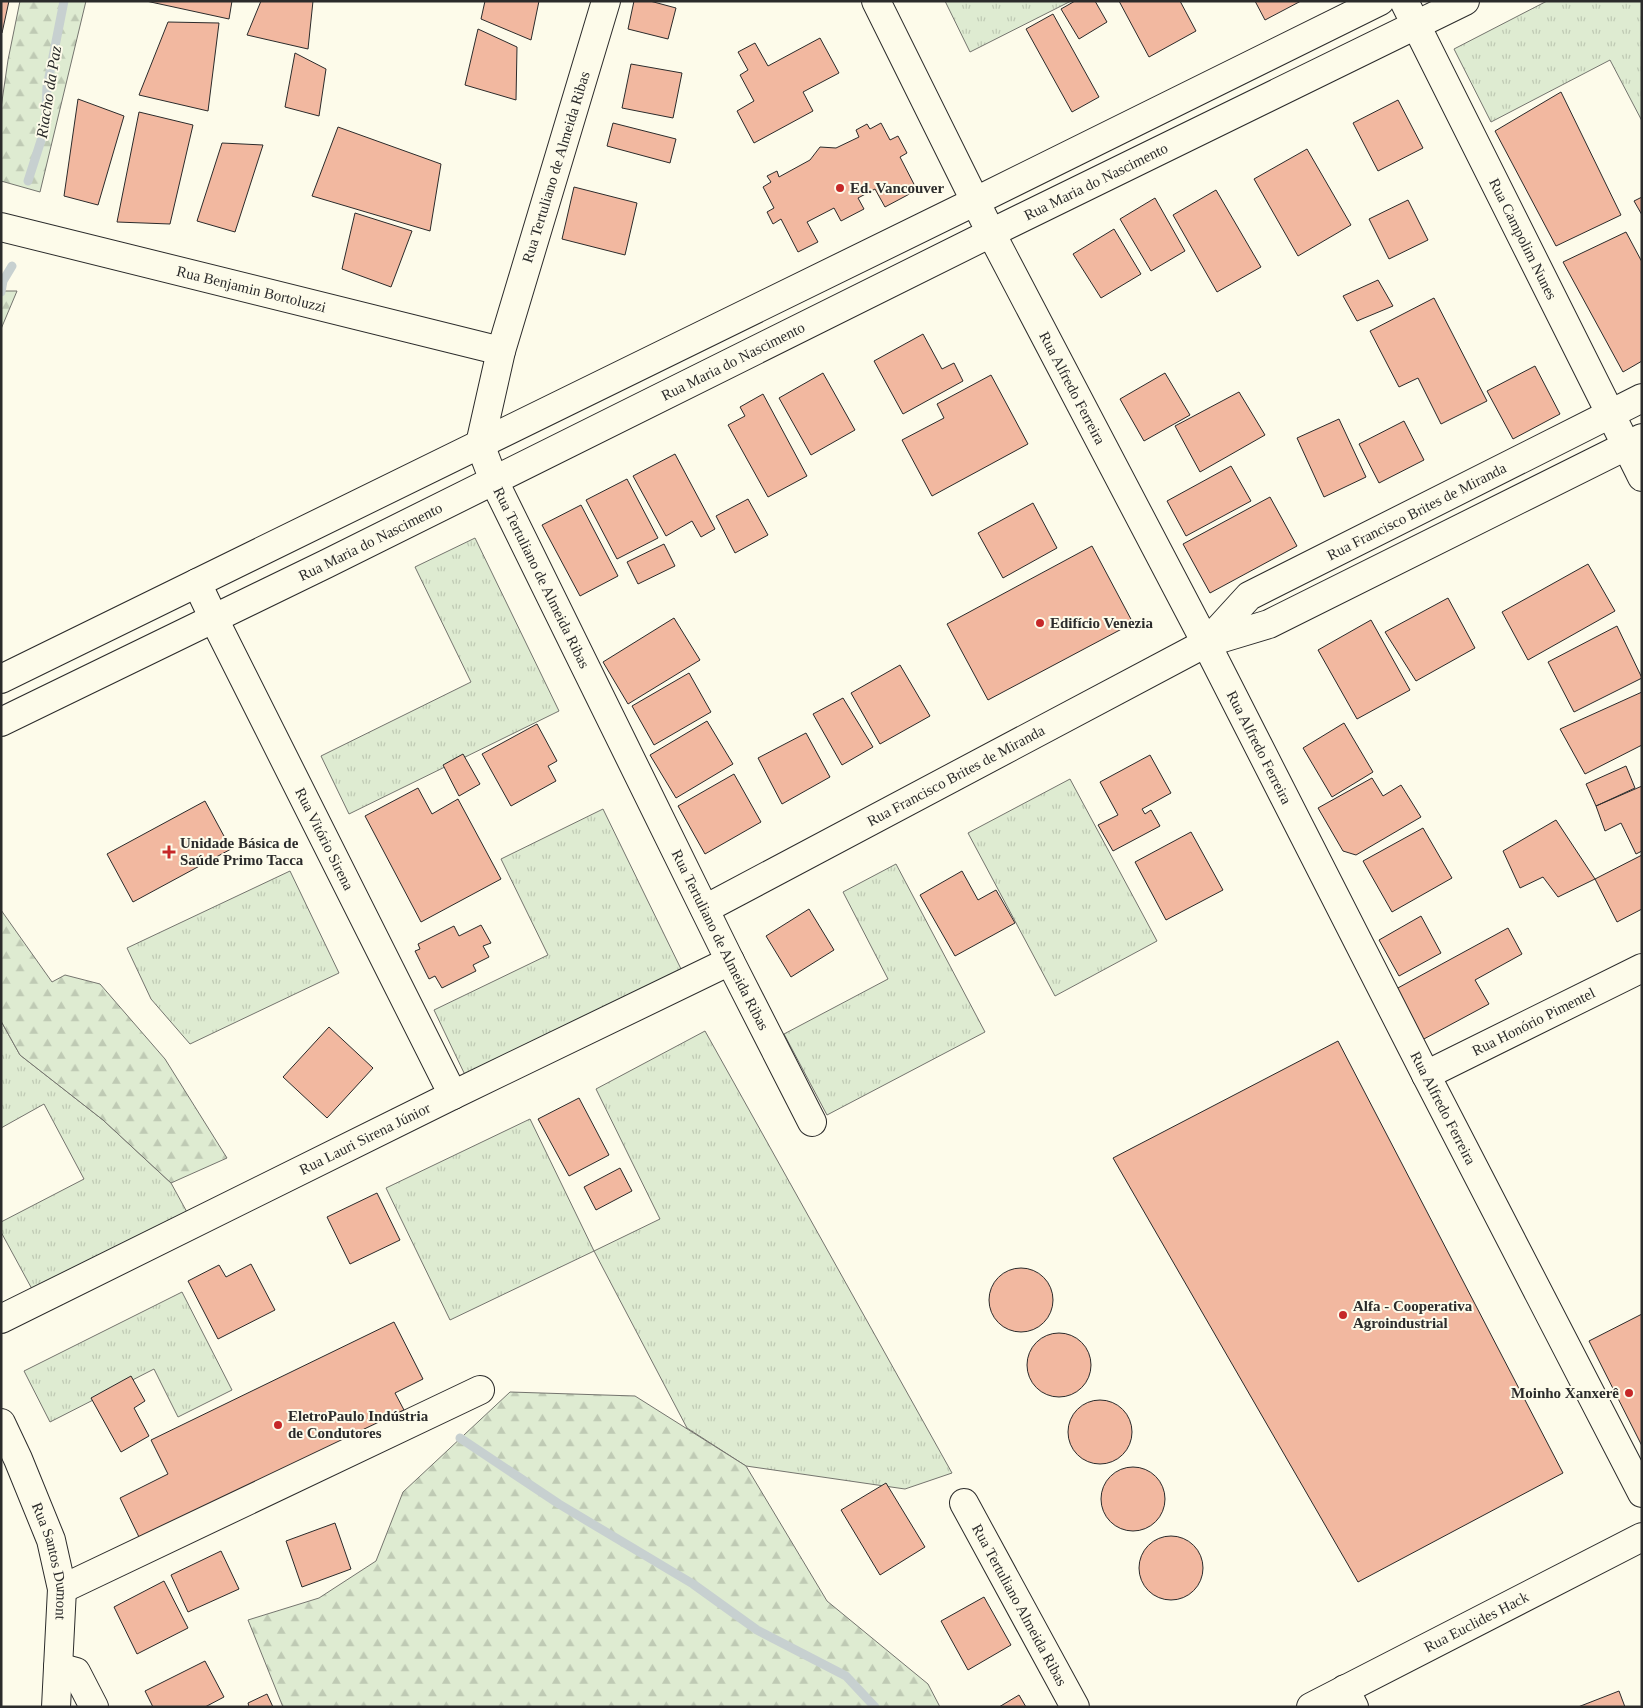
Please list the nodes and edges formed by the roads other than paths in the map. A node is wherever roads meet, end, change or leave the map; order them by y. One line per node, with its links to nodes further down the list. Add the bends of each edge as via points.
1 (606, 1): 14 (street, Rua Tertuliano de Almeida Ribas)
2 (876, 1): 11 (street, Rua Alfredo Ferreira)
3 (1380, 1): 7 (street)
4 (1404, 1): 6 (street, Rua Campolim Nunes)
5 (1465, 1): 6 (street, Rua Maria do Nascimento)
6 (1415, 26): 8 (street, Rua Maria do Nascimento); 16 (street, Rua Campolim Nunes)
7 (1252, 64): 8 (street); 9 (street)
8 (1268, 97): 10 (street, Rua Maria do Nascimento)
9 (1140, 120): 10 (street); 11 (street)
10 (1156, 152): 13 (street, Rua Maria do Nascimento)
11 (976, 202): 13 (street, Rua Alfredo Ferreira); 18 (street)
12 (1, 227): 14 (street, Rua Benjamin Bortoluzzi)
13 (991, 233): 20 (street, Rua Maria do Nascimento); 27 (street, Rua Alfredo Ferreira)
14 (501, 351): 18 (street, Rua Tertuliano de Almeida Ribas)
15 (1642, 398): 16 (street, Rua Francisco Brites de Miranda)
16 (1610, 414): 17 (street, Rua Campolim Nunes); 21 (street, Rua Francisco Brites de Miranda)
17 (1634, 442): 19 (street, Rua Campolim Nunes); 22 (street, Rua Francisco Brites de Miranda)
18 (480, 444): 20 (street, Rua Tertuliano de Almeida Ribas); 25 (street)
19 (1642, 477)
20 (494, 481): 26 (street, Rua Maria do Nascimento); 30 (street, Rua Tertuliano de Almeida Ribas)
21 (1468, 486): 22 (street); 23 (street, Rua Francisco Brites de Miranda)
22 (1482, 518): 24 (street, Rua Francisco Brites de Miranda)
23 (1344, 548): 24 (street); 27 (street, Rua Francisco Brites de Miranda, via 1249,596)
24 (1359, 579): 27 (street, Rua Francisco Brites de Miranda, via 1269,624)
25 (197, 583): 26 (street, Rua Vitório Sirena); 28 (street)
26 (214, 619): 29 (street, Rua Maria do Nascimento); 34 (street, Rua Vitório Sirena)
27 (1206, 643): 30 (street, Rua Francisco Brites de Miranda); 33 (street, Rua Alfredo Ferreira)
28 (1, 679)
29 (1, 722)
30 (705, 909): 31 (street, Rua Tertuliano de Almeida Ribas)
31 (730, 961): 34 (street, Rua Lauri Sirena Júnior); 35 (street, Rua Tertuliano de Almeida Ribas)
32 (1642, 968): 33 (street, Rua Honório Pimentel)
33 (1426, 1075): 39 (street, Rua Alfredo Ferreira)
34 (453, 1095): 36 (street, Rua Lauri Sirena Júnior)
35 (812, 1122)
36 (1, 1320)
37 (480, 1390): 42 (street)
38 (1, 1423): 42 (street, Rua Santos Dumont, via 52,1540)
39 (1642, 1493)
40 (964, 1503): 47 (street, Rua Tertuliano Almeida Ribas)
41 (1642, 1538): 44 (street, Rua Euclides Hack)
42 (62, 1589): 43 (street, Rua Santos Dumont)
43 (58, 1667): 45 (street, Rua Santos Dumont); 46 (street, via 76,1672)
44 (1350, 1698): 48 (street, Rua Euclides Hack)
45 (56, 1707)
46 (94, 1707)
47 (1075, 1707)
48 (1311, 1707)

